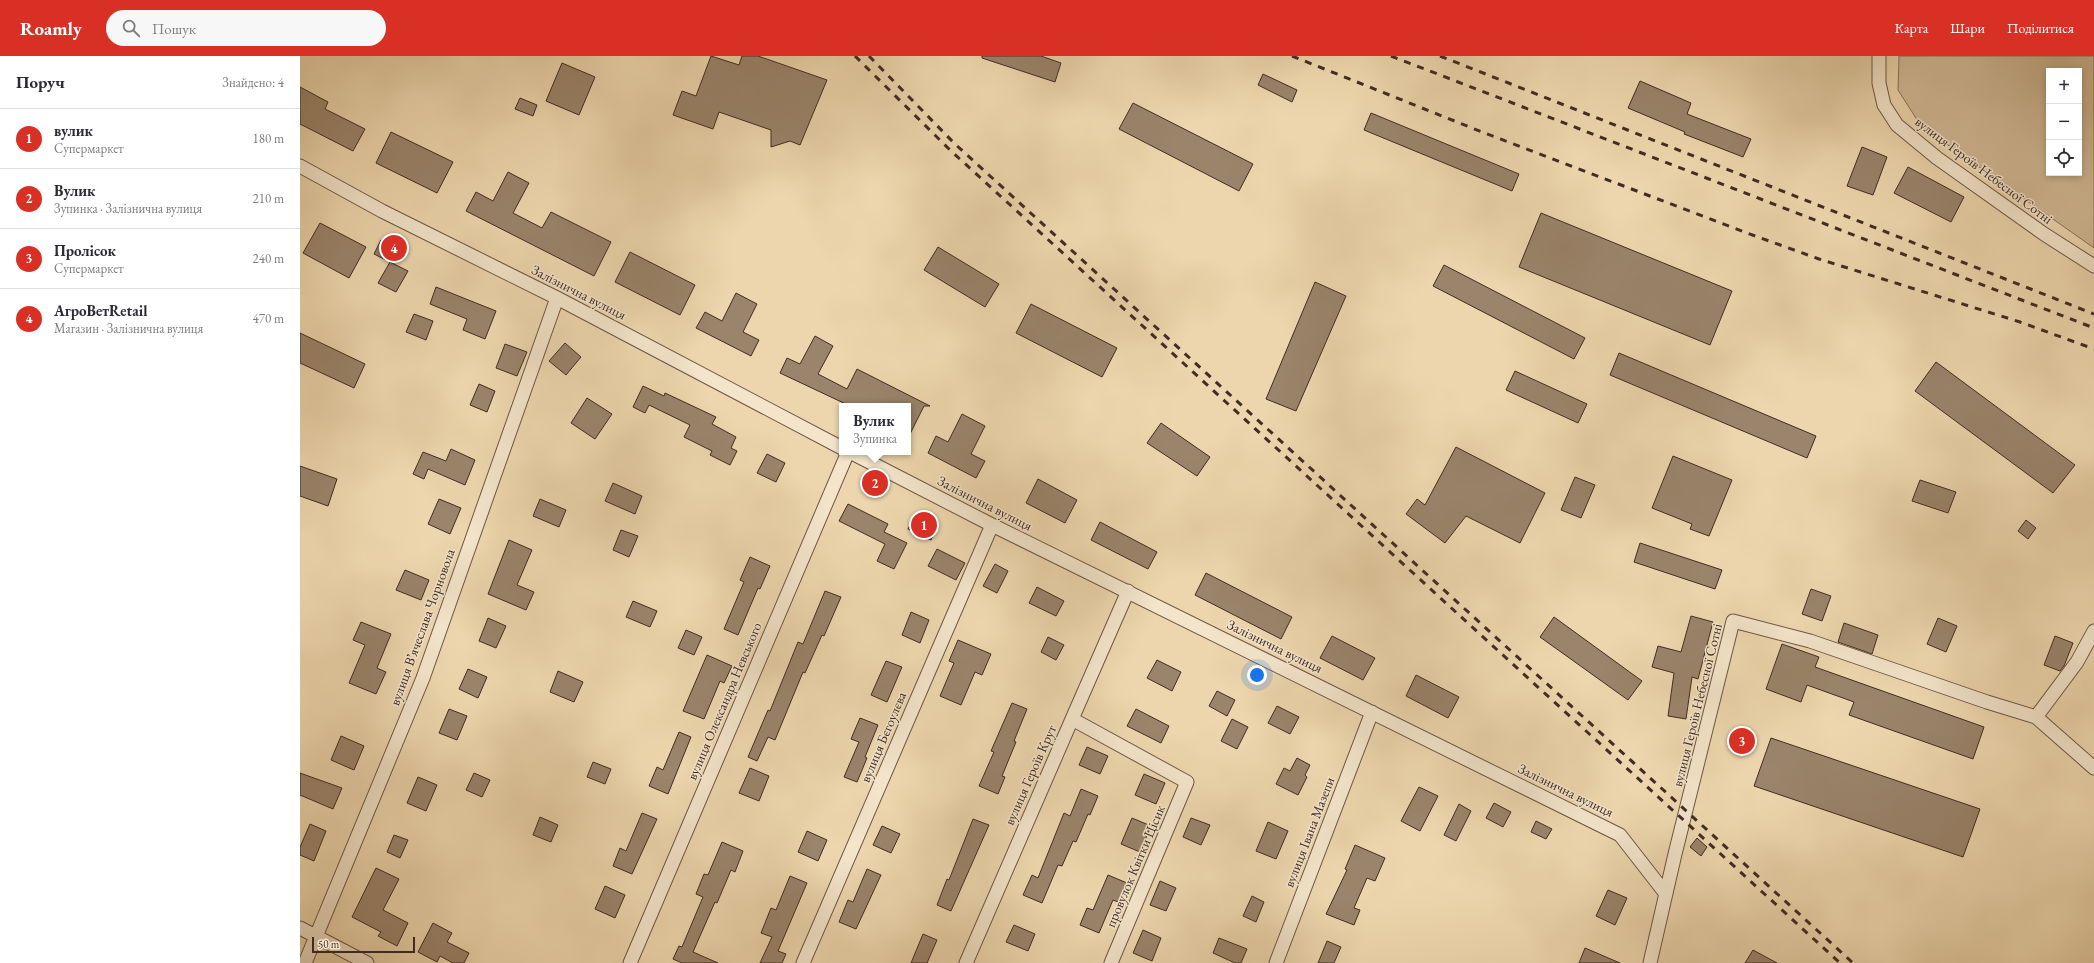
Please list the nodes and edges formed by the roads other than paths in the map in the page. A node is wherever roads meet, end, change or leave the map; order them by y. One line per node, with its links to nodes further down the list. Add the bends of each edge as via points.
1 (1878, 56): 3 (street, вулиця Героїв Небесної Сотні, via 1879,83 1884,105 1897,125 1937,158)
2 (300, 166): 4 (street, Залізнична вулиця, via 382,211)
3 (2094, 266)
4 (557, 298): 5 (street, Залізнична вулиця); 18 (street, вулиця Вʼячеслава Чорновола, via 423,678)
5 (839, 446)
6 (848, 455): 21 (street, вулиця Олександра Невського)
7 (855, 455): 8 (street, Залізнична вулиця)
8 (992, 525): 9 (street, Залізнична вулиця); 22 (street, вулиця Бєгоулєва)
9 (1128, 591): 11 (street, Залізнична вулиця); 13 (street)
10 (2094, 631): 12 (street, via 2077,662)
11 (1372, 712): 16 (street, Залізнична вулиця, via 1620,835); 25 (street, вулиця Івана Мазепи)
12 (2036, 716): 14 (street, вулиця Героїв Небесної Сотні); 16 (street, вулиця Героїв Небесної Сотні, via 1987,702 1810,641 1733,621)
13 (1072, 719): 15 (street, вулиця Героїв Крут); 23 (street, вулиця Героїв Крут)
14 (2094, 768)
15 (1187, 782): 24 (street, провулок Квітки Цісик)
16 (1666, 894): 26 (street, вулиця Героїв Небесної Сотні)
17 (300, 928): 18 (street)
18 (316, 937): 19 (street, вулиця Вʼячеслава Чорновола); 20 (street)
19 (305, 963)
20 (367, 963)
21 (630, 963)
22 (803, 963)
23 (966, 963)
24 (1112, 963)
25 (1276, 963)
26 (1650, 963)

